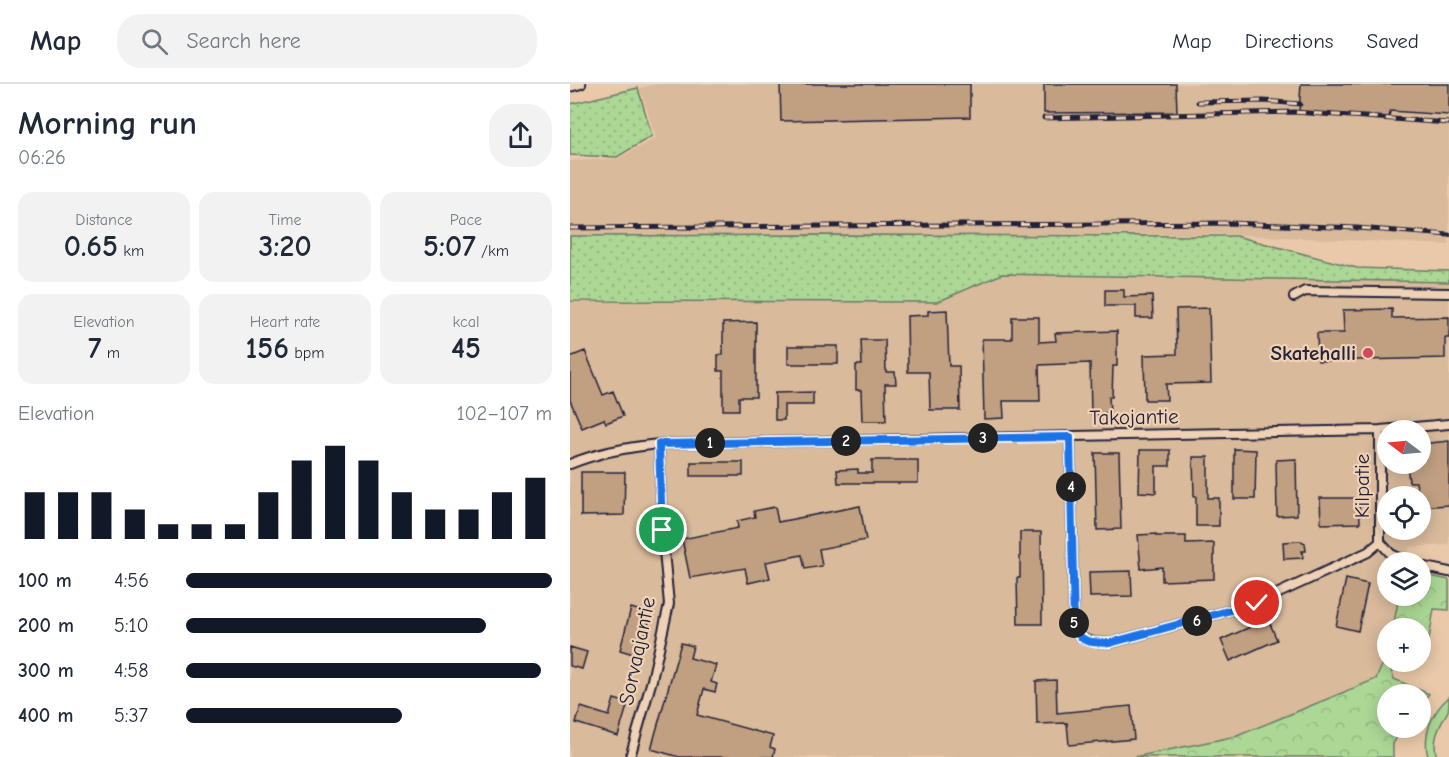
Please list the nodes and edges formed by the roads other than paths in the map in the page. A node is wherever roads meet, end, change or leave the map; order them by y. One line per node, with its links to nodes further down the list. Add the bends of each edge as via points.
1 (581, 84): 2 (street)
2 (570, 87)
3 (1449, 293): 4 (street, via 1305,291)
4 (1294, 297)
5 (1449, 424): 6 (street, Takojantie)
6 (1431, 426)
7 (1377, 430): 8 (street, Takojantie)
8 (1070, 437): 9 (street, Takojantie); 12 (street, via 1074,627 1078,636 1089,642 1110,643 1257,603 1368,552)
9 (659, 444): 10 (street, Takojantie, via 618,450); 16 (street, Sorvaajantie, via 669,604)
10 (570, 464)
11 (1380, 474): 12 (street, Kilpatie)
12 (1380, 542): 13 (street, Kilpatie)
13 (1389, 552)
14 (1431, 568): 15 (street)
15 (1449, 572)
16 (630, 757)

